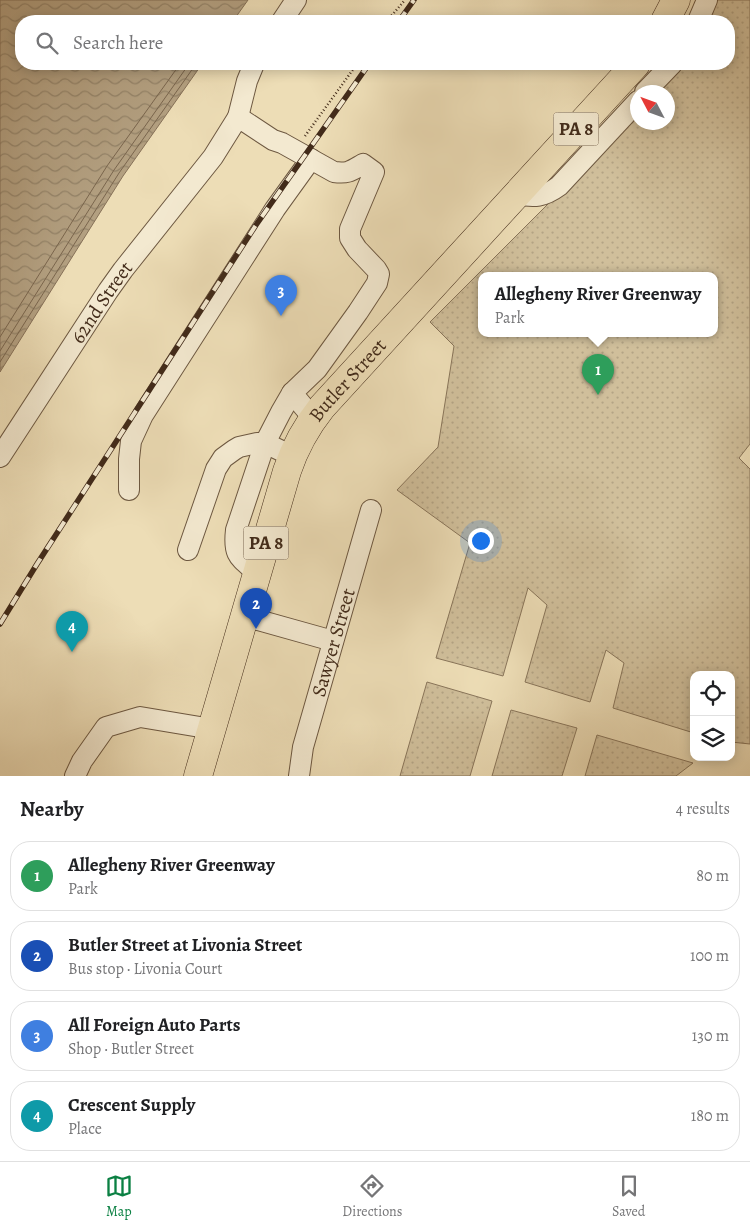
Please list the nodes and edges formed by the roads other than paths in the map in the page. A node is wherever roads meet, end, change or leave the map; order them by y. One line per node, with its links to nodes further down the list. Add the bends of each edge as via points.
1 (296, 0): 4 (street)
2 (676, 0): 5 (highway)
3 (707, 0): 6 (street)
4 (286, 15)
5 (669, 15)
6 (701, 15)
7 (252, 70): 12 (street, 62nd Street)
8 (631, 70): 14 (highway, Butler Street / PA 8)
9 (666, 70): 10 (street)
10 (652, 85)
11 (630, 110): 14 (street, via 552,191 534,196)
12 (238, 117): 13 (street); 19 (street, 62nd Street, via 213,156 108,291)
13 (303, 155): 15 (street, via 334,172 344,174 362,164 374,172 350,228 350,238 379,274 377,283 358,312 316,369); 20 (street, via 274,209 143,415 131,441)
14 (517, 194): 16 (highway, Butler Street / PA 8)
15 (292, 393): 16 (street); 17 (street)
16 (313, 418): 18 (highway, Butler Street / PA 8)
17 (265, 443): 18 (street); 22 (street, via 239,447 223,458 216,469); 23 (street, via 234,544 242,560)
18 (292, 456): 23 (highway, Butler Street / PA 8)
19 (0, 457)
20 (129, 490)
21 (371, 510): 25 (street, Sawyer Street)
22 (188, 550)
23 (257, 572): 24 (highway, Butler Street / PA 8)
24 (244, 616): 25 (street); 26 (highway, Butler Street / PA 8)
25 (334, 641): 29 (street, Sawyer Street, via 303,746)
26 (212, 729): 27 (street, via 140,718 106,727); 28 (highway, Butler Street / PA 8)
27 (75, 776)
28 (198, 776)
29 (298, 776)

